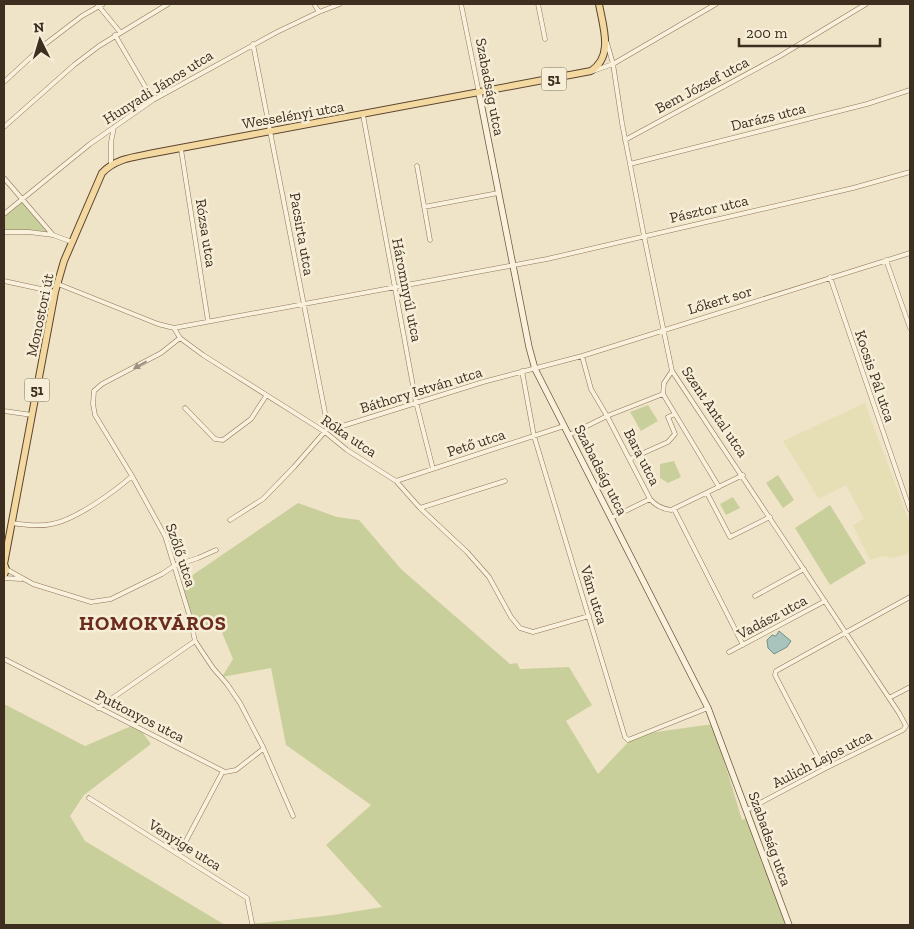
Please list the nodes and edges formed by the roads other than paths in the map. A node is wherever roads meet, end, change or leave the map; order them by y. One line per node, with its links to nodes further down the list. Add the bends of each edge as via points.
1 (168, 4): 11 (street)
2 (314, 4): 10 (street)
3 (340, 4): 10 (street, Hunyadi János utca)
4 (461, 4): 20 (street, Szabadság utca)
5 (538, 4): 14 (street)
6 (599, 4): 13 (main road, Szent Antal utca)
7 (716, 4): 16 (street)
8 (866, 4): 26 (street, Bem József utca, via 780,56)
9 (100, 5): 11 (street); 18 (street, via 44,45)
10 (319, 12): 15 (street, Hunyadi János utca)
11 (120, 32): 12 (street)
12 (114, 35): 21 (street); 23 (street, via 74,65)
13 (605, 38): 16 (street, Szent Antal utca); 17 (main road, Szent Antal utca, via 605,55)
14 (546, 39)
15 (254, 44): 21 (street, Hunyadi János utca); 25 (street, Pacsirta utca)
16 (613, 64): 17 (street); 26 (street, Szent Antal utca)
17 (591, 71): 20 (main road, 51)
18 (4, 82)
19 (910, 90): 28 (street, Darázs utca, via 868,104)
20 (479, 93): 22 (main road, Wesselényi utca / 51); 33 (main road, Szabadság utca)
21 (153, 100): 24 (street, Hunyadi János utca)
22 (363, 115): 25 (main road, Wesselényi utca / 51); 47 (street, Háromnyúl utca)
23 (4, 127)
24 (114, 127): 29 (street); 34 (street, Hunyadi János utca)
25 (272, 132): 27 (main road, Wesselényi utca / 51); 49 (street, Pacsirta utca)
26 (625, 140): 28 (street, Szent Antal utca)
27 (181, 148): 29 (main road, Wesselényi utca / 51); 50 (street, Rózsa utca)
28 (630, 164): 39 (street, Szent Antal utca)
29 (111, 165): 41 (main road, Monostori út / 51, via 102,174)
30 (417, 166): 35 (street)
31 (910, 172): 39 (street, Pásztor utca)
32 (4, 178): 34 (street)
33 (498, 193): 35 (street); 44 (main road, Szabadság utca)
34 (22, 200): 36 (street, Hunyadi János utca); 38 (street)
35 (424, 207): 40 (street)
36 (4, 214)
37 (4, 232): 38 (street)
38 (53, 235): 41 (street)
39 (644, 236): 44 (street, Pásztor utca); 53 (street, Szent Antal utca)
40 (430, 240)
41 (74, 243): 48 (main road, Monostori út / 51, via 64,261)
42 (910, 253): 43 (street, Lőkert sor)
43 (886, 260): 45 (street, Lőkert sor); 52 (street)
44 (513, 265): 47 (street, Pásztor utca); 56 (main road, Szabadság utca)
45 (830, 278): 53 (street, Lőkert sor); 82 (street, Kocsis Pál utca)
46 (4, 281): 48 (street)
47 (394, 287): 49 (street, Pásztor utca); 61 (street, Háromnyúl utca)
48 (56, 288): 51 (street); 65 (main road, Monostori út / 51)
49 (303, 303): 50 (street, Pásztor utca); 68 (street, Pacsirta utca)
50 (208, 321): 51 (street, Pásztor utca)
51 (174, 328): 54 (street, Róka utca)
52 (910, 328)
53 (664, 330): 55 (street, Lőkert sor); 58 (street, Szent Antal utca)
54 (180, 338): 60 (street, Róka utca); 74 (street, Szőlő utca, one-way to 74, via 161,353 94,391 95,416)
55 (582, 356): 56 (street, Lőkert sor); 66 (street, Bara utca, via 591,389)
56 (535, 368): 57 (street, Báthory István utca); 67 (main road, Szabadság utca)
57 (522, 371): 61 (street, Báthory István utca); 70 (street, Vám utca)
58 (672, 371): 59 (street, via 664,383); 73 (street, Szent Antal utca)
59 (663, 394): 64 (street); 66 (street)
60 (266, 396): 62 (street, via 251,419 223,440 215,439); 68 (street, Róka utca)
61 (416, 402): 68 (street, Báthory István utca); 72 (street, Háromnyúl utca)
62 (185, 408)
63 (4, 411): 65 (street)
64 (675, 414): 71 (street, via 668,417 674,434 668,442); 77 (street)
65 (32, 415): 86 (main road, Monostori út / 51)
66 (607, 416): 69 (street); 71 (street, Bara utca)
67 (564, 426): 69 (main road, Szabadság utca); 70 (street, Pető utca)
68 (326, 430): 75 (street, Róka utca, via 347,450); 85 (street, via 263,499)
69 (569, 435): 84 (main road, Szabadság utca)
70 (534, 436): 72 (street, Pető utca); 97 (street, Vám utca)
71 (630, 459): 79 (street, Bara utca)
72 (433, 469): 75 (street, Pető utca)
73 (742, 475): 77 (street); 83 (street, Szent Antal utca)
74 (132, 476): 86 (street, via 113,493 63,521 40,525); 90 (street, Szőlő utca, via 165,536)
75 (396, 481): 80 (street, Róka utca)
76 (505, 481): 80 (street)
77 (719, 487): 78 (street)
78 (707, 493): 81 (street); 83 (street, via 730,537)
79 (650, 499): 81 (street, Bara utca, via 663,509); 84 (street)
80 (420, 508): 97 (street, Róka utca, via 489,577 520,628 533,632)
81 (674, 509): 100 (street)
82 (910, 510)
83 (770, 517): 91 (street, Szent Antal utca)
84 (611, 518): 106 (main road, Szabadság utca)
85 (230, 520)
86 (12, 523): 87 (main road, Monostori út / 51)
87 (8, 539): 88 (main road, Monostori út / 51); 92 (main road, Monostori út / 51)
88 (4, 546)
89 (216, 550): 90 (street)
90 (174, 566): 93 (street, via 112,599 91,602); 99 (street, Szőlő utca)
91 (804, 569): 94 (street); 96 (street, Szent Antal utca)
92 (4, 570): 93 (street); 93 (street)
93 (23, 580)
94 (755, 596)
95 (910, 597): 98 (street)
96 (825, 601): 98 (street, Szent Antal utca); 100 (street, Vadász utca)
97 (589, 616): 106 (street, Vám utca, via 625,738 628,740)
98 (846, 632): 104 (street, Szent Antal utca); 109 (street, via 775,674)
99 (195, 641): 105 (street); 108 (street, Szőlő utca, via 240,703)
100 (743, 645): 101 (street, Vadász utca)
101 (729, 652)
102 (4, 659): 105 (street, Puttonyos utca)
103 (910, 687): 104 (street)
104 (889, 698): 107 (street, Szent Antal utca)
105 (98, 708): 110 (street, Puttonyos utca)
106 (708, 708): 112 (main road, Szabadság utca)
107 (906, 726): 109 (street, Aulich Lajos utca)
108 (263, 749): 110 (street, via 236,770); 113 (street, Szőlő utca)
109 (824, 769): 112 (street, Aulich Lajos utca)
110 (223, 771): 114 (street)
111 (89, 798): 114 (street, Venyige utca)
112 (747, 810): 116 (main road, Szabadság utca)
113 (293, 816)
114 (179, 854): 115 (street, Venyige utca, via 247,898)
115 (252, 924)
116 (789, 925)

